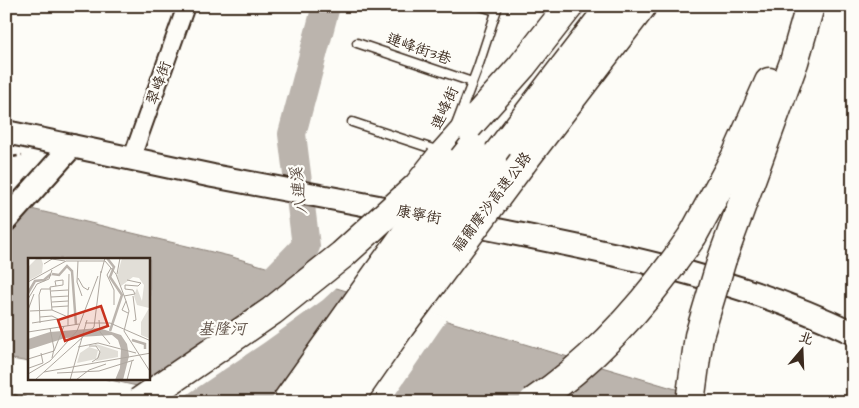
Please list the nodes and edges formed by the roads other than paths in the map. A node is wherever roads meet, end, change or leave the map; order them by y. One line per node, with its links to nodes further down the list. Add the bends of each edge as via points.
1 (186, 6): 17 (street, 翠峰街)
2 (482, 6): 8 (lane)
3 (569, 6): 10 (highway)
4 (610, 6): 16 (highway, 福爾摩沙高速公路)
5 (642, 6): 24 (highway, 福爾摩沙高速公路, bridge, via 400,327)
6 (802, 6): 25 (highway, bridge, via 736,156 694,235 669,270 599,350)
7 (810, 6): 26 (highway, bridge, via 794,62 722,258 700,336)
8 (497, 9): 11 (lane, 連峰街)
9 (357, 42): 11 (lane, 連峰街3巷)
10 (522, 66): 15 (highway); 16 (highway)
11 (472, 82): 15 (lane, 連峰街, via 455,127)
12 (352, 122): 15 (lane)
13 (6, 132): 14 (street, 康寧街)
14 (72, 146): 17 (street, 康寧街); 19 (street)
15 (439, 155): 18 (lane, 連峰街); 21 (highway, bridge, via 418,186 342,254 280,305)
16 (482, 155): 22 (highway, bridge, via 427,204); 23 (highway, 福爾摩沙高速公路, bridge)
17 (131, 160): 18 (street, 康寧街)
18 (387, 209): 20 (street, 康寧街, via 521,234 661,266 743,289 819,316)
19 (6, 220)
20 (853, 333)
21 (139, 402)
22 (286, 402)
23 (317, 402)
24 (348, 402)
25 (533, 402)
26 (690, 402)

